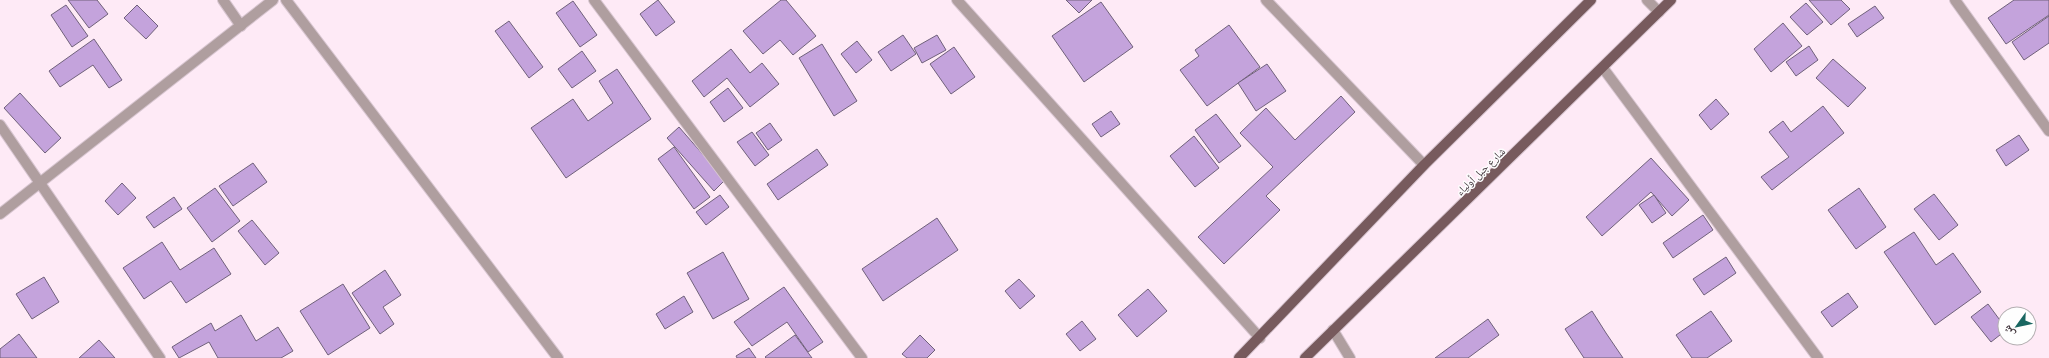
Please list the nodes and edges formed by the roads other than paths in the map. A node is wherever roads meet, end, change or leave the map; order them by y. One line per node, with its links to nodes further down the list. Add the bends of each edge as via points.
1 (223, 0): 12 (street)
2 (273, 0): 12 (street)
3 (286, 0): 22 (street)
4 (594, 0): 23 (street)
5 (957, 0): 20 (street)
6 (1266, 0): 16 (street)
7 (1591, 0): 16 (main road)
8 (1647, 0): 11 (street)
9 (1671, 0): 11 (main road, شارع جبل أولياء)
10 (1955, 0): 15 (street)
11 (1659, 12): 13 (main road, شارع جبل أولياء)
12 (241, 26): 17 (street)
13 (1603, 68): 19 (main road, شارع جبل أولياء); 27 (street)
14 (0, 125): 17 (street)
15 (2049, 131)
16 (1424, 165): 20 (main road)
17 (40, 182): 18 (street); 21 (street)
18 (0, 214)
19 (1333, 330): 25 (main road, شارع جبل أولياء); 26 (street)
20 (1260, 338): 24 (main road)
21 (160, 358)
22 (558, 358)
23 (862, 358)
24 (1239, 358)
25 (1305, 358)
26 (1350, 358)
27 (1818, 358)

